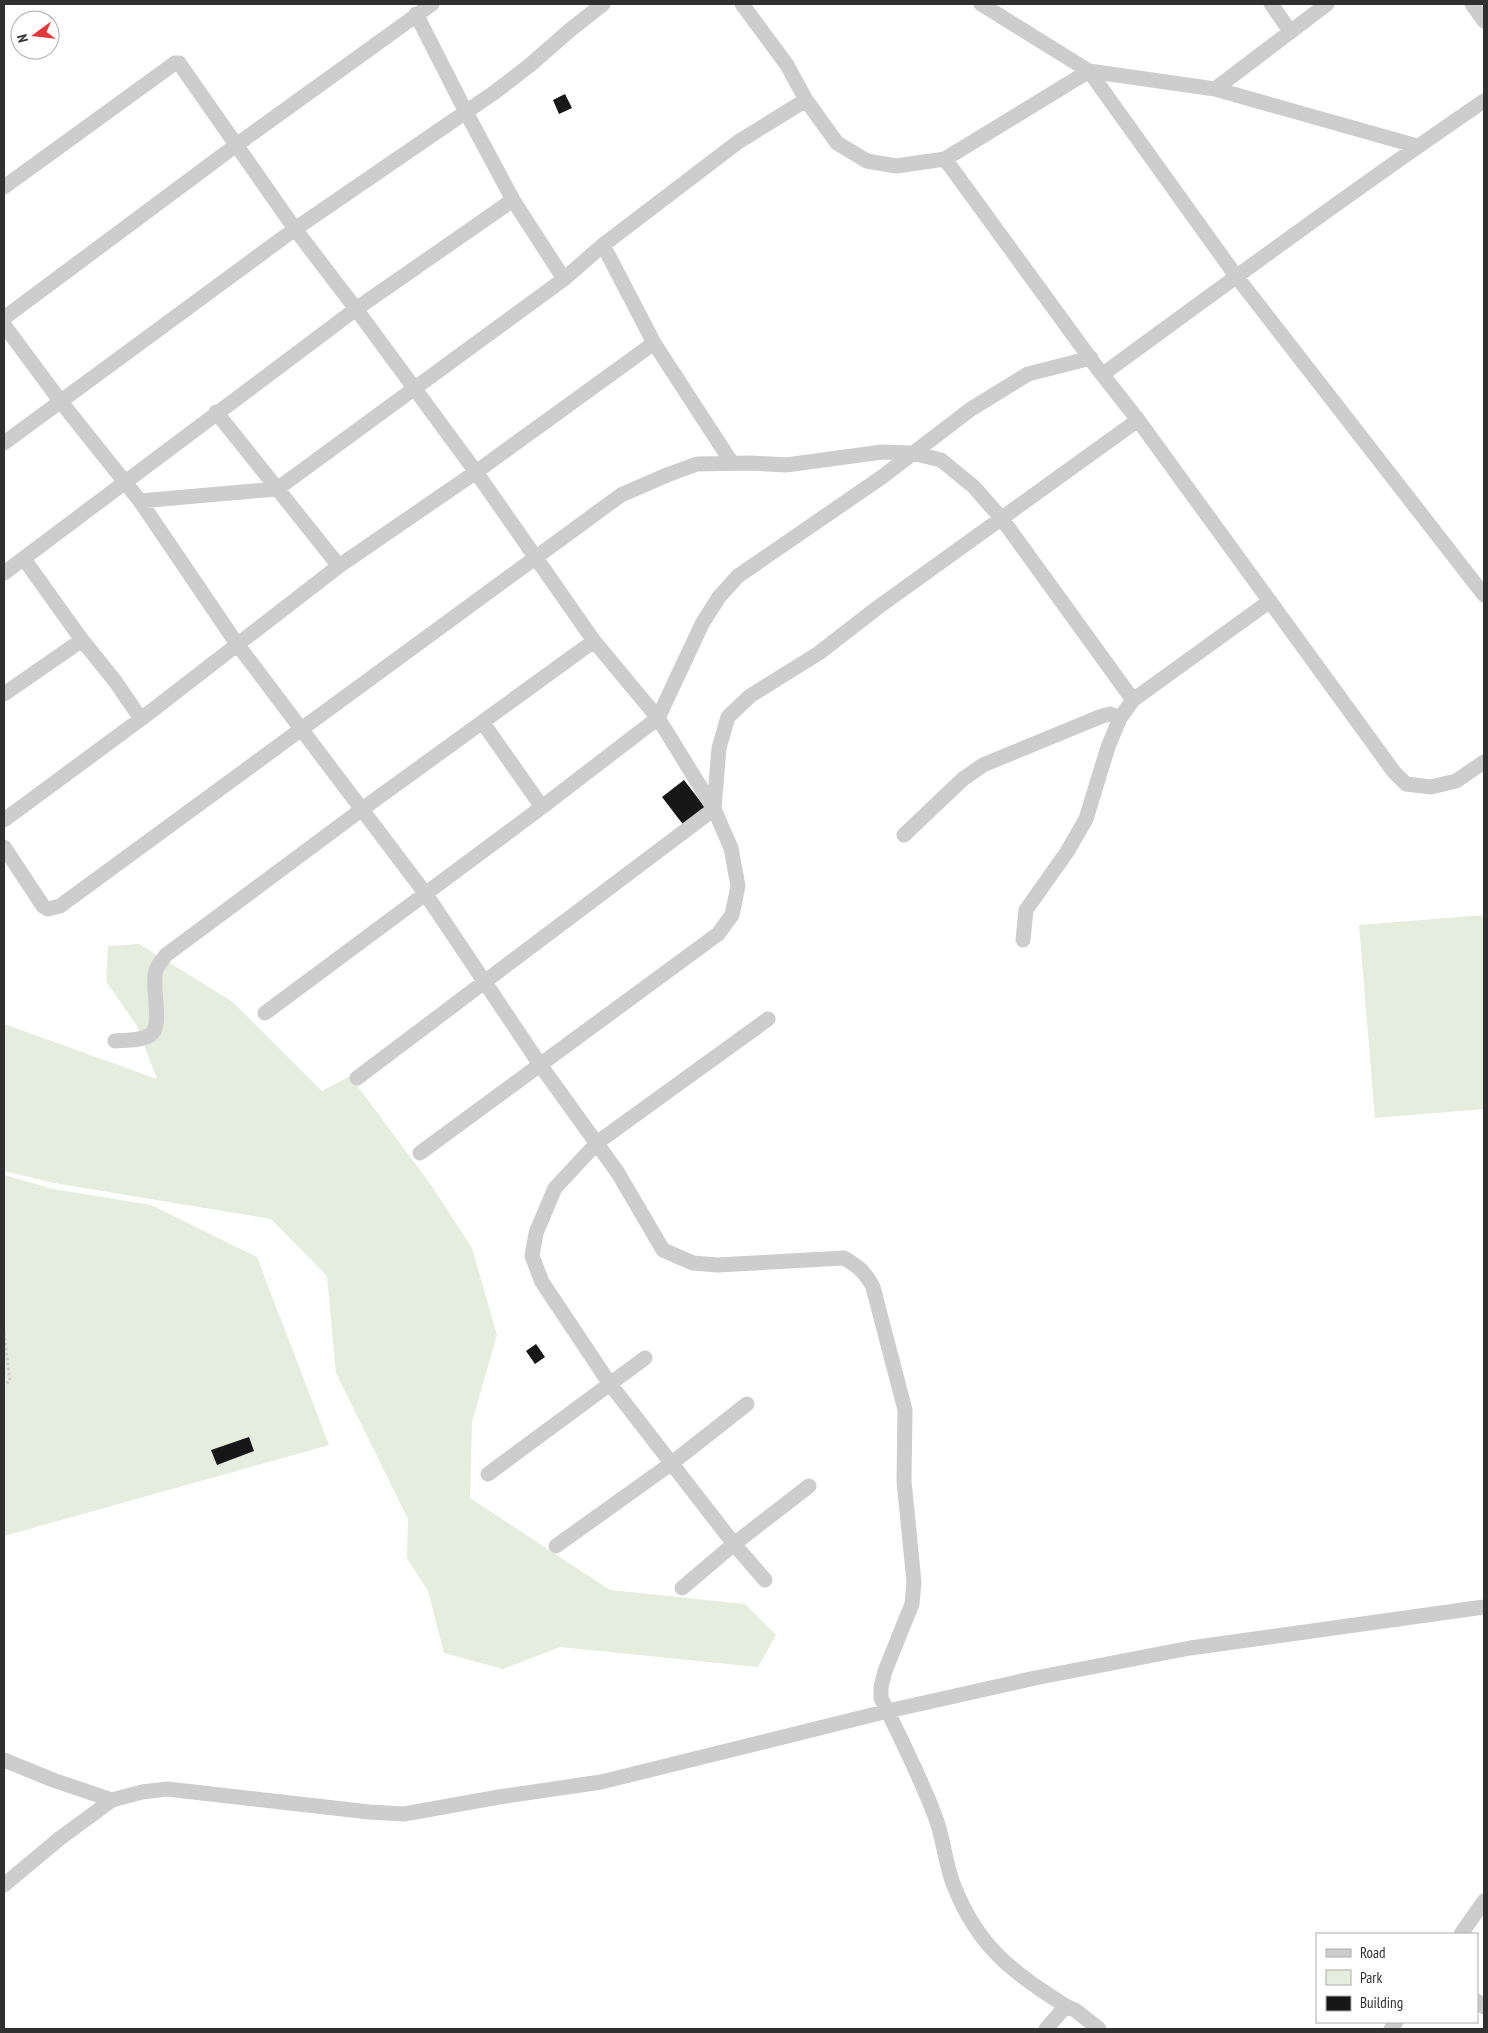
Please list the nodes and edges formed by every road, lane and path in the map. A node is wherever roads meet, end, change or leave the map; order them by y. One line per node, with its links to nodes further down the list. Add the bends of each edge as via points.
1 (432, 4): 8 (street)
2 (603, 4): 15 (street, via 530,65)
3 (742, 4): 13 (street, via 787,65)
4 (986, 4): 11 (street)
5 (1271, 4): 10 (street)
6 (1327, 4): 10 (street)
7 (1472, 4): 9 (street)
8 (416, 14): 15 (street); 16 (street)
9 (1484, 21)
10 (1290, 31): 12 (street)
11 (1089, 71): 12 (street); 18 (street); 23 (street)
12 (1215, 89): 17 (street)
13 (806, 100): 18 (street, via 837,144 867,161 896,166); 22 (street, via 738,142)
14 (1484, 101): 17 (street)
15 (466, 112): 20 (street); 21 (street)
16 (236, 146): 19 (street, via 177,62); 21 (street); 26 (street)
17 (1417, 146): 23 (street)
18 (945, 159): 29 (street)
19 (4, 187)
20 (513, 200): 24 (street); 25 (street)
21 (295, 229): 25 (street); 32 (street)
22 (604, 246): 24 (street); 28 (street)
23 (1236, 276): 30 (street); 47 (street)
24 (564, 279): 31 (street)
25 (356, 309): 31 (street); 33 (street)
26 (4, 318)
27 (4, 325): 32 (street)
28 (654, 343): 37 (street); 38 (street)
29 (1091, 358): 30 (street); 36 (street, via 1028,374 971,409)
30 (1103, 374): 34 (street)
31 (414, 389): 38 (street); 40 (street)
32 (61, 402): 35 (street); 39 (street)
33 (216, 412): 39 (street); 40 (street)
34 (1138, 420): 42 (street); 48 (street)
35 (4, 443)
36 (912, 453): 37 (street, via 882,452 786,465); 42 (street, via 941,460 974,487); 54 (street, via 738,576 719,597 702,624)
37 (732, 463): 43 (street, via 697,464 621,495)
38 (476, 472): 43 (street); 45 (street)
39 (124, 482): 41 (street); 44 (street)
40 (277, 489): 41 (street); 45 (street)
41 (140, 501): 51 (street)
42 (1002, 519): 53 (street); 61 (street, via 819,653 750,696 728,717 719,748)
43 (535, 556): 50 (street); 58 (street)
44 (24, 559): 46 (street); 49 (street)
45 (339, 566): 51 (street)
46 (4, 573)
47 (1484, 595)
48 (1270, 601): 53 (street); 59 (street, via 1406,784 1431,787 1456,781)
49 (82, 640): 52 (street); 56 (street, via 115,680)
50 (594, 641): 54 (street); 57 (street)
51 (238, 644): 56 (street); 58 (street)
52 (4, 694)
53 (1132, 700): 55 (street)
54 (658, 718): 60 (street); 61 (street)
55 (1120, 718): 64 (street, via 1110,714 1102,716 983,765 963,779); 67 (street, via 1086,819 1026,910)
56 (141, 719): 63 (street)
57 (483, 723): 60 (street); 62 (street)
58 (302, 729): 62 (street); 65 (street, via 54,909 42,906)
59 (1484, 762)
60 (542, 807): 66 (street)
61 (714, 809): 68 (street); 72 (street, via 731,848 738,886 732,915 718,934)
62 (362, 810): 66 (street); 71 (street, via 166,955 156,969 155,1029 149,1036)
63 (4, 820)
64 (904, 835)
65 (4, 847)
66 (425, 893): 68 (street); 69 (street)
67 (1023, 940)
68 (484, 980): 72 (street); 73 (street)
69 (265, 1013)
70 (768, 1019): 74 (street)
71 (115, 1041)
72 (541, 1066): 74 (street); 75 (street)
73 (357, 1078)
74 (598, 1142): 78 (street, via 555,1188 536,1233 532,1256 542,1282); 89 (street, via 659,1245 670,1255 693,1263 717,1265 844,1258 867,1275 873,1287 905,1410 904,1481 914,1582 912,1604 881,1687)
75 (420, 1153)
76 (4, 1333): 79 (path, via 10,1381)
77 (645, 1358): 78 (street)
78 (610, 1384): 81 (street); 82 (street)
79 (4, 1385)
80 (747, 1404): 81 (street)
81 (672, 1463): 84 (street); 85 (street)
82 (488, 1474)
83 (809, 1486): 84 (street)
84 (734, 1544): 86 (street); 87 (street)
85 (556, 1546)
86 (765, 1580)
87 (682, 1588)
88 (1484, 1607): 89 (street, via 1190,1648)
89 (888, 1711): 91 (street, via 601,1782 404,1814 167,1789); 95 (street, via 936,1817 954,1886 973,1923 1004,1963)
90 (4, 1760): 91 (street)
91 (112, 1800): 92 (street)
92 (4, 1885)
93 (1484, 1901): 94 (street)
94 (1462, 1933)
95 (1066, 2006): 96 (street); 97 (street)
96 (1046, 2029)
97 (1098, 2029)

